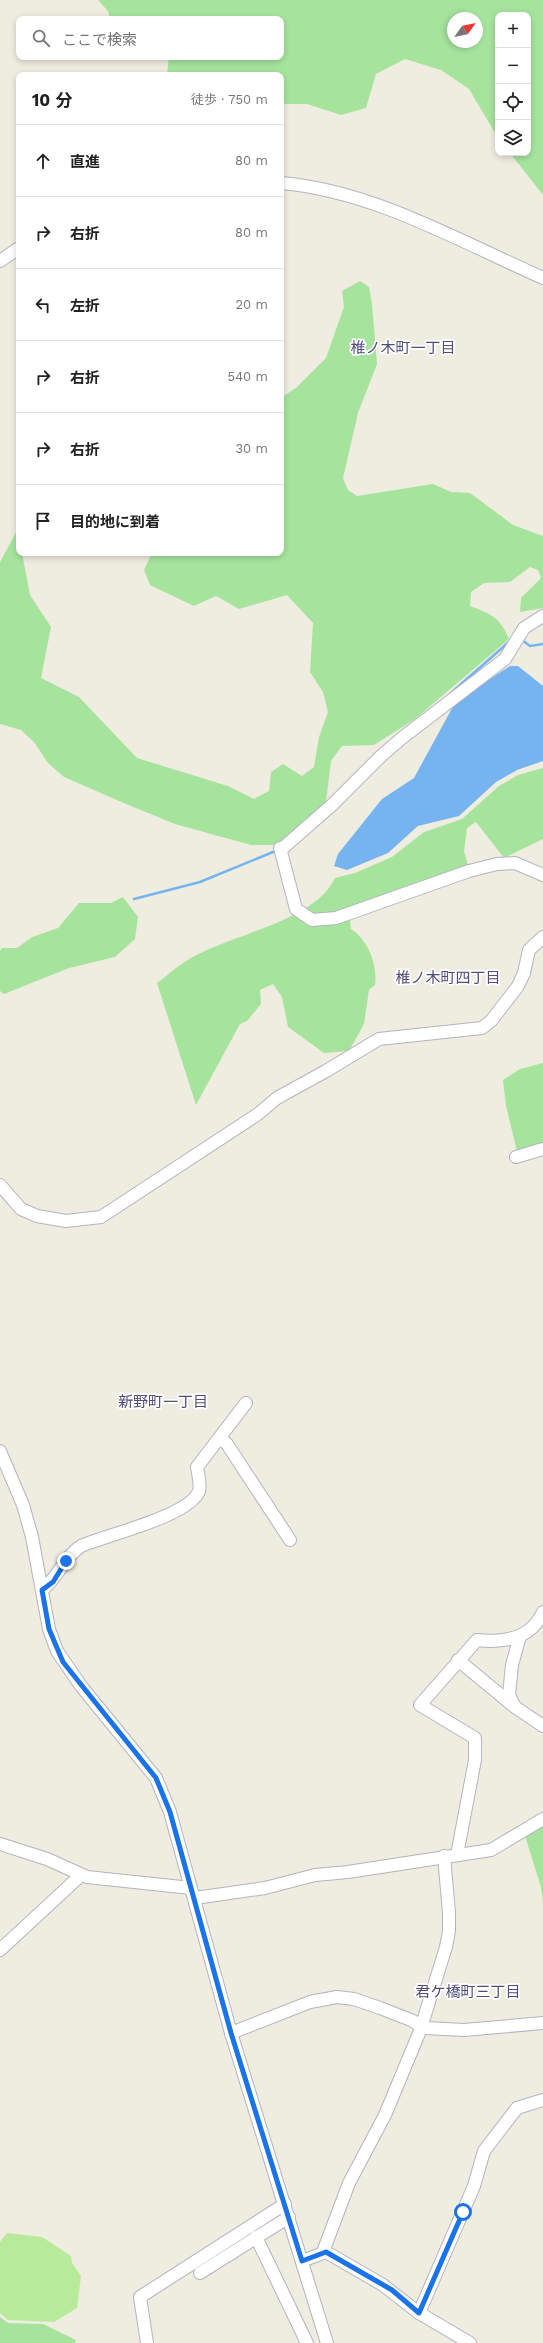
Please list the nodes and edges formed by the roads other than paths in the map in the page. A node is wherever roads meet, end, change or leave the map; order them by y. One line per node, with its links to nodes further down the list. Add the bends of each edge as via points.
1 (284, 183): 4 (street, via 303,185 374,203)
2 (16, 250): 3 (street)
3 (0, 261)
4 (543, 278)
5 (543, 616): 6 (street, via 524,628 505,659 402,738 332,805 280,848 296,909 312,920 336,918 469,871 496,864 515,863)
6 (543, 875)
7 (543, 938): 10 (street, via 529,950 524,974 518,986 492,1021 482,1028 379,1039 277,1098 258,1114 101,1217 66,1221 37,1216 21,1210)
8 (543, 1149): 9 (street)
9 (516, 1157)
10 (0, 1185)
11 (246, 1403): 12 (street)
12 (220, 1438): 14 (street, via 231,1450); 15 (street, via 197,1466 200,1485 189,1503 153,1521 81,1546 72,1552 53,1582)
13 (0, 1451): 15 (street, via 23,1505)
14 (290, 1540)
15 (42, 1590): 26 (street, via 49,1629 63,1662 156,1778 170,1812)
16 (543, 1612): 17 (street, via 539,1621)
17 (520, 1636): 18 (street, via 498,1642 477,1640); 19 (street, via 512,1665 509,1695)
18 (458, 1660): 19 (street); 24 (street, via 420,1705 475,1738 475,1760)
19 (515, 1707): 20 (street)
20 (543, 1726)
21 (543, 1819): 24 (street, via 491,1850)
22 (0, 1844): 25 (street, via 47,1859)
23 (444, 1856): 24 (street); 26 (street, via 315,1875 265,1888); 29 (street, via 449,1931)
24 (456, 1856)
25 (81, 1875): 26 (street); 27 (street)
26 (193, 1893): 30 (street)
27 (0, 1950)
28 (543, 2023): 29 (street, via 464,2030)
29 (421, 2026): 30 (street, via 354,1999 337,1997 310,2002); 35 (street, via 388,2108 349,2183)
30 (231, 2033): 32 (street)
31 (543, 2100): 38 (street, via 517,2108 484,2151 474,2186)
32 (285, 2204): 33 (street); 39 (street, via 140,2297)
33 (289, 2217): 34 (street); 36 (street)
34 (256, 2237): 37 (street); 40 (street)
35 (323, 2252): 36 (street); 38 (street, via 383,2285)
36 (302, 2261): 41 (street)
37 (200, 2273)
38 (419, 2313): 42 (street)
39 (147, 2343)
40 (307, 2343)
41 (327, 2343)
42 (470, 2343)

